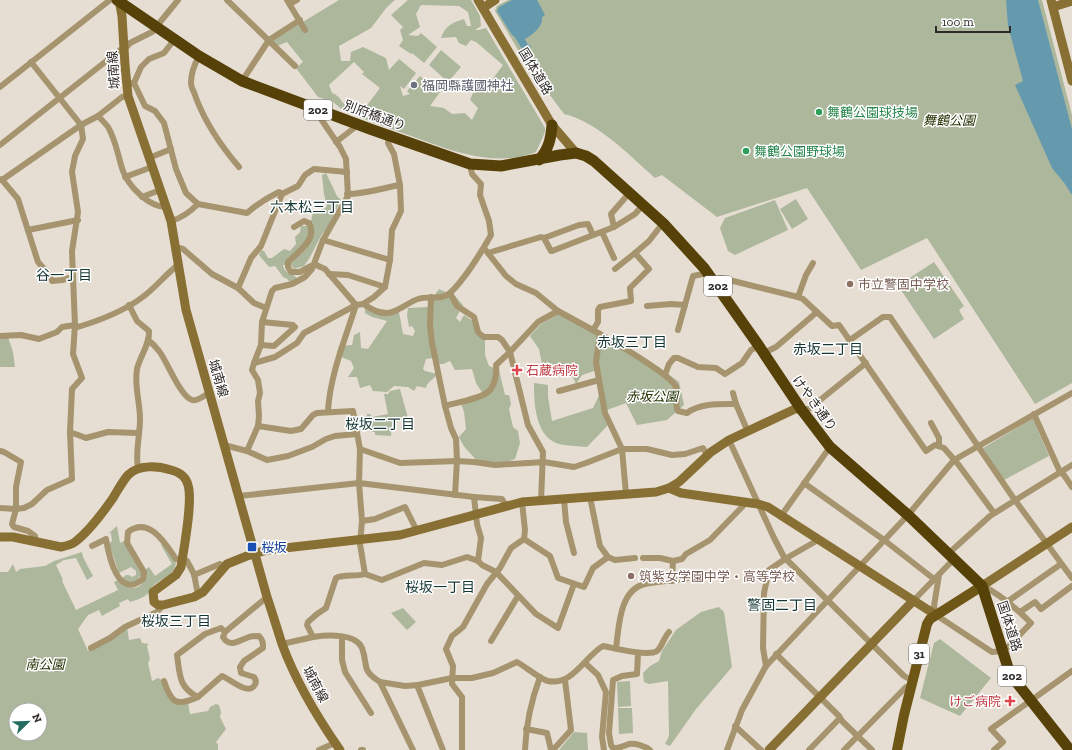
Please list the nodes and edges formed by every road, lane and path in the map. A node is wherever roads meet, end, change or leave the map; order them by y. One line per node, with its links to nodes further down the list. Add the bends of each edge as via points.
1 (116, 0): 11 (highway, 別府橋通り / 202); 15 (street, 城南線, via 122,16); 17 (street)
2 (178, 0): 11 (street)
3 (227, 0): 14 (street)
4 (297, 0): 7 (street)
5 (494, 0): 8 (street)
6 (1072, 1): 9 (street)
7 (288, 2): 10 (street)
8 (480, 4): 29 (street, 国体道路)
9 (1052, 4): 20 (street)
10 (300, 20): 12 (street); 14 (street)
11 (155, 27): 13 (highway, 別府橋通り / 202); 15 (street)
12 (306, 30)
13 (174, 40): 16 (highway, 別府橋通り / 202); 21 (street, via 164,52 149,59)
14 (269, 40): 18 (street); 19 (street)
15 (124, 49): 21 (street, 城南線); 24 (street)
16 (198, 56): 19 (highway, 別府橋通り / 202); 38 (street, via 192,69 191,84 200,109 227,154)
17 (31, 62): 22 (street); 24 (street)
18 (295, 66)
19 (242, 80): 25 (highway, 別府橋通り / 202)
20 (1072, 81)
21 (130, 83): 23 (street, 城南線); 33 (street, via 145,106 154,111 164,123)
22 (0, 87)
23 (128, 96): 26 (street, via 122,97); 36 (street, 城南線)
24 (60, 98): 27 (street); 32 (street)
25 (319, 110): 28 (highway, 別府橋通り / 202); 31 (street, via 320,119)
26 (98, 116): 27 (street); 40 (street, via 108,127)
27 (81, 125): 41 (street); 51 (street, via 83,138 75,156 72,172)
28 (358, 125): 30 (highway, 別府橋通り / 202); 31 (street)
29 (552, 125): 34 (street, 国体道路); 35 (highway, via 550,140)
30 (389, 136): 37 (highway, 別府橋通り / 202); 42 (street, via 388,143 394,154)
31 (336, 142): 39 (street, via 346,159)
32 (0, 145)
33 (171, 149): 36 (street); 48 (street, via 180,182 186,193)
34 (576, 153): 35 (highway, 別府橋通り / 202); 49 (highway, けやき通り / 202, via 594,161)
35 (539, 160): 37 (highway, 別府橋通り / 202, via 501,166)
36 (150, 162): 40 (street); 43 (street, 城南線)
37 (470, 164): 62 (street, via 472,174 481,184 480,195 491,235)
38 (239, 168)
39 (347, 172): 44 (street, via 314,169 305,174 298,186); 45 (street)
40 (125, 177): 46 (street)
41 (1, 180): 56 (street, via 18,199)
42 (400, 185): 45 (street, via 361,194); 65 (street, via 401,211 392,230)
43 (160, 190): 46 (street); 50 (street, 城南線)
44 (282, 194): 48 (street, via 279,192 256,204 247,213); 74 (street, via 261,246 251,258)
45 (348, 194): 60 (street)
46 (142, 197): 50 (street, via 151,204)
47 (625, 198): 55 (street, via 611,214)
48 (198, 204): 52 (street, via 180,219)
49 (642, 206): 53 (highway, けやき通り / 202); 55 (street, via 635,214)
50 (166, 207): 52 (street, 城南線)
51 (78, 220): 56 (street); 72 (street, via 72,251)
52 (171, 221): 61 (street, 城南線)
53 (664, 223): 63 (street); 71 (highway, けやき通り / 202)
54 (294, 227): 67 (street, via 304,221 309,223 312,235 288,262 288,267 292,272 300,272)
55 (614, 227): 57 (street)
56 (28, 230): 72 (street, via 38,262 52,281)
57 (602, 232): 58 (street); 64 (street)
58 (593, 235): 59 (street, via 588,224); 59 (street, via 552,251)
59 (544, 238): 62 (street)
60 (322, 240): 65 (street); 67 (street)
61 (175, 247): 68 (street, 城南線); 74 (street, via 183,249 212,274)
62 (486, 250): 75 (street); 83 (street, via 506,276 516,284 536,293)
63 (635, 253): 69 (street); 87 (street, via 649,269 630,288 631,301 600,307 598,322)
64 (614, 258)
65 (390, 260): 73 (street)
66 (813, 263): 77 (street)
67 (314, 264): 70 (street); 82 (street, via 305,277 292,284 275,288)
68 (178, 265): 80 (street, via 143,297); 101 (street, 城南線, via 186,310)
69 (615, 269)
70 (329, 274): 73 (street, via 348,275); 78 (street)
71 (711, 276): 77 (street); 79 (street, via 693,276); 94 (highway, けやき通り / 202)
72 (73, 277): 86 (street)
73 (385, 287): 78 (street, via 374,297)
74 (238, 288): 82 (street, via 254,303)
75 (450, 293): 76 (street, via 440,298); 95 (street, via 457,306 474,317 481,335 498,337)
76 (431, 297): 78 (street, via 418,299 386,314); 105 (street, via 430,326)
77 (798, 297): 84 (street)
78 (359, 304): 96 (street, via 304,333 297,343 275,357); 107 (street, via 338,359)
79 (685, 305): 81 (street); 88 (street)
80 (129, 306): 86 (street, via 100,320 78,327); 91 (street, via 137,321 149,331)
81 (647, 306)
82 (266, 308): 85 (street)
83 (558, 312): 87 (street); 95 (street, via 538,322)
84 (817, 312): 92 (street, via 832,326 839,325); 94 (street, via 776,347)
85 (262, 322): 93 (street); 93 (street, via 295,327 274,346)
86 (75, 325): 90 (street, via 62,327 57,332 39,339 21,335); 111 (street, via 73,354 82,378 72,389)
87 (593, 330): 89 (street)
88 (678, 330)
89 (600, 334): 98 (street); 99 (street, via 596,362)
90 (0, 336)
91 (148, 340): 101 (street, via 160,352 185,395 196,400); 113 (street, via 137,369 136,388 140,419)
92 (850, 340): 97 (street); 118 (street, via 883,317 890,317)
93 (261, 345): 96 (street)
94 (761, 349): 98 (street, via 751,350 742,363 726,374 716,368 698,367 674,358); 106 (highway, けやき通り / 202)
95 (510, 352): 105 (street, via 496,365 490,391 483,396); 127 (street, via 528,425 543,452)
96 (254, 363): 110 (street, via 252,370 258,380 260,393)
97 (866, 363): 106 (street, via 809,409); 117 (street, via 926,451 936,445)
98 (665, 375): 104 (street, via 676,386 678,411 687,413 693,409 718,404)
99 (599, 380): 100 (street); 121 (street, via 606,413)
100 (559, 391)
101 (209, 393): 116 (street, 城南線)
102 (733, 393): 104 (street)
103 (1072, 393): 108 (street)
104 (736, 404): 112 (street)
105 (445, 406): 126 (street, via 456,439)
106 (801, 409): 112 (street, via 795,409); 119 (highway, けやき通り / 202)
107 (328, 411): 110 (street, via 313,415 301,429 291,431); 114 (street, via 352,411)
108 (1034, 414): 118 (street); 130 (street)
109 (931, 424): 117 (street, via 939,438)
110 (258, 426): 123 (street)
111 (70, 432): 113 (street, via 86,438 108,432); 148 (street, via 72,479 47,490 32,504)
112 (748, 432): 115 (street)
113 (138, 433): 129 (street)
114 (357, 434): 120 (street); 123 (street, via 335,436 288,456 267,460)
115 (730, 440): 124 (street); 145 (street)
116 (224, 445): 123 (street); 137 (street, 城南線)
117 (939, 446): 125 (street)
118 (978, 446): 125 (street); 141 (street)
119 (830, 447): 132 (street); 151 (highway, けやき通り / 202)
120 (360, 449): 126 (street, via 400,463); 131 (street)
121 (622, 450): 124 (street, via 647,449 672,455 703,448); 127 (street, via 574,467); 135 (street)
122 (0, 451): 148 (street, via 21,462 16,486)
123 (247, 451)
124 (707, 455): 134 (street, via 679,482)
125 (954, 460): 149 (street); 151 (street)
126 (457, 461): 127 (street, via 495,465); 136 (street)
127 (544, 462): 142 (street)
128 (1072, 465): 130 (street)
129 (138, 468): 161 (street, via 129,474 102,512 75,542 61,547); 171 (street, via 165,468 176,471 185,478 190,501)
130 (1060, 472): 133 (street); 141 (street)
131 (359, 483): 136 (street); 137 (street); 153 (street)
132 (804, 483): 152 (street); 160 (street)
133 (1072, 487)
134 (669, 488): 135 (street, via 656,492); 144 (street, via 681,493)
135 (626, 494): 139 (street)
136 (455, 495): 138 (street)
137 (239, 496): 164 (street, 城南線)
138 (474, 497): 146 (street, via 502,499); 150 (street)
139 (590, 497): 140 (street); 167 (street, via 600,546)
140 (564, 499): 142 (street); 165 (street, via 564,515)
141 (1015, 500): 149 (street); 162 (street)
142 (542, 501): 143 (street)
143 (522, 502): 146 (street); 158 (street)
144 (744, 502): 145 (street); 173 (street, via 710,540 682,559)
145 (758, 504): 152 (street); 170 (street)
146 (506, 506): 150 (street)
147 (0, 508): 148 (street)
148 (16, 509): 161 (street, via 12,524 28,531 35,536)
149 (994, 513): 166 (street)
150 (477, 514): 155 (street); 172 (street, via 481,538)
151 (908, 515): 160 (street); 166 (highway, けやき通り / 202)
152 (781, 516): 159 (street)
153 (362, 522): 155 (street, via 405,507); 157 (street)
154 (1072, 527): 162 (street)
155 (417, 531): 157 (street)
156 (0, 537): 161 (street)
157 (360, 539): 164 (street, via 268,550); 178 (street)
158 (524, 539): 177 (street, via 511,548); 184 (street, via 550,556 558,578)
159 (818, 540): 170 (street); 175 (street)
160 (884, 540): 175 (street); 180 (street)
161 (36, 541)
162 (1046, 544): 174 (street); 185 (street)
163 (92, 546): 171 (street, via 106,539 109,560 126,585 132,586 143,580 144,572 127,543 128,532 135,527 152,530 176,559)
164 (255, 554): 176 (street); 189 (street, 城南線)
165 (574, 554)
166 (951, 556): 180 (street); 185 (highway, けやき通り / 202)
167 (608, 557): 168 (street, via 615,560); 184 (street, via 593,568 584,586)
168 (635, 558)
169 (643, 558): 173 (street)
170 (785, 558): 190 (street); 209 (street, via 769,570 764,593 763,648)
171 (184, 561): 179 (street); 193 (street, via 176,575 153,592 154,602)
172 (478, 561): 177 (street); 178 (street, via 467,557 442,565 424,564 382,580)
173 (673, 561): 183 (street)
174 (1061, 564): 182 (street); 192 (street)
175 (860, 566): 190 (street); 191 (street)
176 (224, 567): 179 (street, via 220,564); 187 (street)
177 (496, 572): 188 (street); 212 (street, via 463,627 452,636 446,649 453,666)
178 (365, 574): 198 (street, via 336,578 326,608 308,622)
179 (194, 575): 187 (street)
180 (937, 577): 191 (street); 195 (street, via 934,606)
181 (688, 578): 183 (street)
182 (1072, 578)
183 (672, 581): 204 (street, via 644,584 628,596 621,612)
184 (574, 584): 188 (street, via 558,628 536,614)
185 (982, 586): 192 (street); 195 (main road, 31); 205 (highway, 国体道路 / 202)
186 (1072, 586): 194 (street, via 1041,608 1035,602)
187 (198, 595): 193 (street)
188 (518, 596): 200 (street)
189 (267, 597): 196 (street); 201 (street, 城南線)
190 (827, 600): 202 (street); 207 (street)
191 (913, 601): 195 (street); 202 (street)
192 (1007, 602): 194 (street)
193 (163, 605): 203 (street, via 158,612 125,627)
194 (1020, 612): 205 (street, via 1032,623)
195 (936, 615): 205 (street, via 992,652); 216 (main road, 31, via 927,624)
196 (225, 632): 218 (street, via 220,628 205,634 177,655 181,684); 218 (street, via 223,637 227,642 235,644 253,636 261,638 263,648 244,661 240,667 241,673 254,677 255,686 246,689 222,676)
197 (669, 632): 206 (street, via 658,650)
198 (313, 637): 199 (street); 201 (street)
199 (342, 637): 215 (street, via 358,641 370,676); 221 (street, via 345,672)
200 (491, 642)
201 (282, 644): 226 (street, 城南線, via 301,687)
202 (871, 644): 216 (street); 219 (street)
203 (91, 648)
204 (616, 648): 206 (street); 208 (street, via 603,646)
205 (1003, 651): 220 (highway, 国体道路 / 202, via 1010,674)
206 (638, 653): 233 (street, via 636,674 613,680 609,733 613,748 631,744)
207 (776, 654): 209 (street); 219 (street)
208 (585, 663): 213 (street); 232 (street, via 598,675 606,692 602,738)
209 (766, 666): 223 (street)
210 (1072, 671): 220 (street)
211 (540, 677): 212 (street, via 517,662 494,673 472,678); 213 (street, via 548,681); 224 (street, via 531,701)
212 (452, 678): 217 (street); 230 (street, via 452,684 462,697)
213 (565, 680): 224 (street, via 571,730 551,750 547,733)
214 (164, 681): 218 (street, via 170,698 176,701 187,702)
215 (380, 682): 217 (street); 228 (street)
216 (912, 683): 225 (street); 240 (main road, 31)
217 (416, 685): 229 (street)
218 (198, 697)
219 (820, 697): 222 (street); 236 (street)
220 (1030, 700): 241 (street, via 991,729 1003,742); 242 (highway, 国体道路 / 202)
221 (371, 712)
222 (840, 718): 225 (street); 237 (street)
223 (735, 726): 234 (street); 235 (street)
224 (526, 729): 231 (street)
225 (857, 736): 238 (street); 239 (street)
226 (338, 746): 227 (street)
227 (319, 750)
228 (413, 750)
229 (443, 750)
230 (462, 750)
231 (525, 750)
232 (604, 750)
233 (650, 750)
234 (727, 750)
235 (761, 750)
236 (769, 750)
237 (809, 750)
238 (844, 750)
239 (872, 750)
240 (897, 750)
241 (994, 750)
242 (1070, 750)

